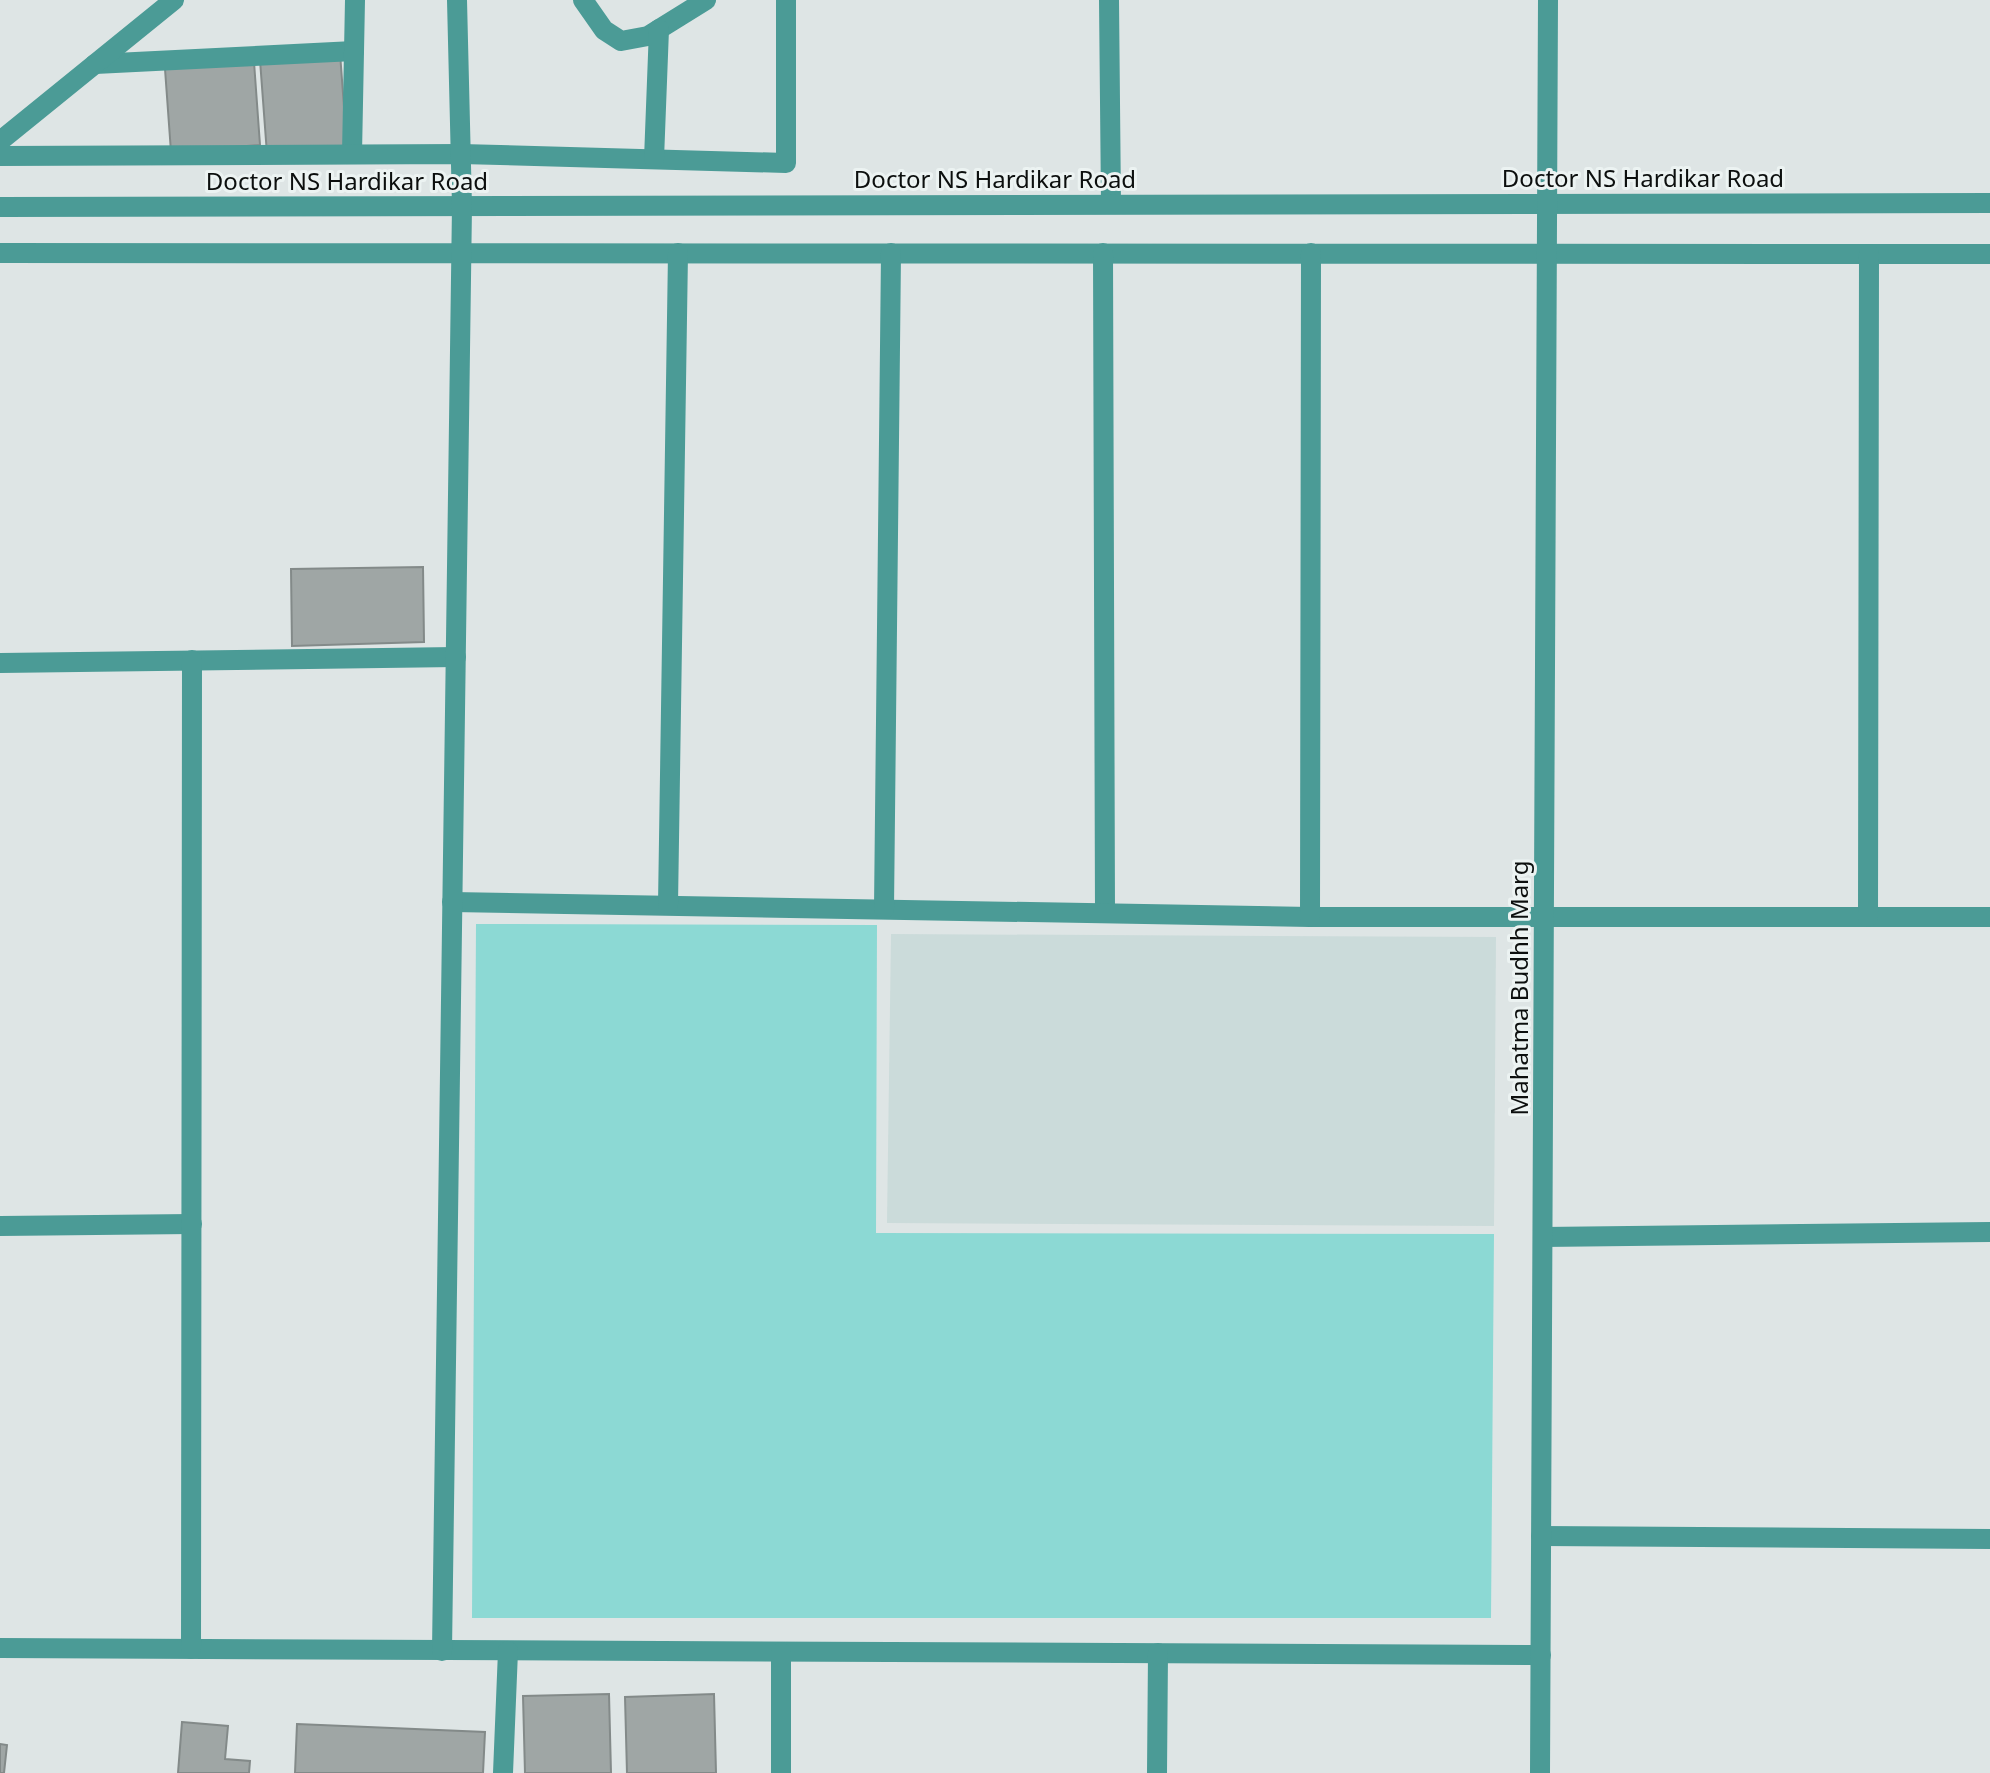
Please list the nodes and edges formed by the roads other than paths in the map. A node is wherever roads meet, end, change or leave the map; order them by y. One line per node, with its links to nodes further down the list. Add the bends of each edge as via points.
1 (174, 0): 11 (street)
2 (355, 0): 10 (street)
3 (457, 0): 14 (street)
4 (583, 0): 9 (street, via 604,30 621,41)
5 (706, 0): 9 (street)
6 (786, 0): 16 (street, via 786,163)
7 (1109, 0): 19 (street)
8 (1548, 0): 17 (street, Mahatma Budhh Marg)
9 (659, 29): 16 (street)
10 (354, 51): 11 (street); 13 (street)
11 (95, 64): 12 (street)
12 (0, 141)
13 (352, 154): 14 (street); 15 (street)
14 (461, 154): 16 (street); 20 (street)
15 (0, 156)
16 (654, 159)
17 (1547, 203): 18 (street, Doctor NS Hardikar Road); 19 (street, Doctor NS Hardikar Road); 28 (street, Mahatma Budhh Marg)
18 (1990, 203)
19 (1111, 204): 20 (street, Doctor NS Hardikar Road)
20 (462, 206): 21 (street, Doctor NS Hardikar Road); 23 (street)
21 (0, 207)
22 (0, 253): 23 (street)
23 (461, 253): 24 (street); 31 (street)
24 (678, 253): 25 (street); 35 (street)
25 (891, 253): 26 (street); 36 (street)
26 (1103, 253): 27 (street); 37 (street)
27 (1311, 253): 28 (street); 38 (street)
28 (1547, 253): 29 (street); 41 (street, Mahatma Budhh Marg)
29 (1869, 254): 30 (street); 39 (street)
30 (1990, 254)
31 (456, 657): 32 (street); 34 (street)
32 (192, 660): 33 (street); 42 (street)
33 (0, 663)
34 (452, 902): 35 (street); 50 (street)
35 (668, 905): 36 (street)
36 (884, 909): 37 (street)
37 (1105, 913): 38 (street)
38 (1310, 917): 41 (street)
39 (1868, 917): 40 (street); 41 (street)
40 (1990, 917)
41 (1544, 918): 45 (street, Mahatma Budhh Marg)
42 (192, 1224): 43 (street); 49 (street)
43 (0, 1226)
44 (1990, 1232): 45 (street)
45 (1543, 1237): 46 (street, Mahatma Budhh Marg)
46 (1541, 1536): 47 (street); 54 (street, Mahatma Budhh Marg)
47 (1990, 1539)
48 (0, 1648): 49 (street)
49 (191, 1649): 50 (street)
50 (442, 1651): 51 (street)
51 (508, 1651): 52 (street); 55 (street)
52 (781, 1652): 53 (street); 56 (street)
53 (1158, 1653): 54 (street); 57 (street)
54 (1541, 1655): 58 (street, Mahatma Budhh Marg)
55 (503, 1773)
56 (781, 1773)
57 (1157, 1773)
58 (1540, 1773)

